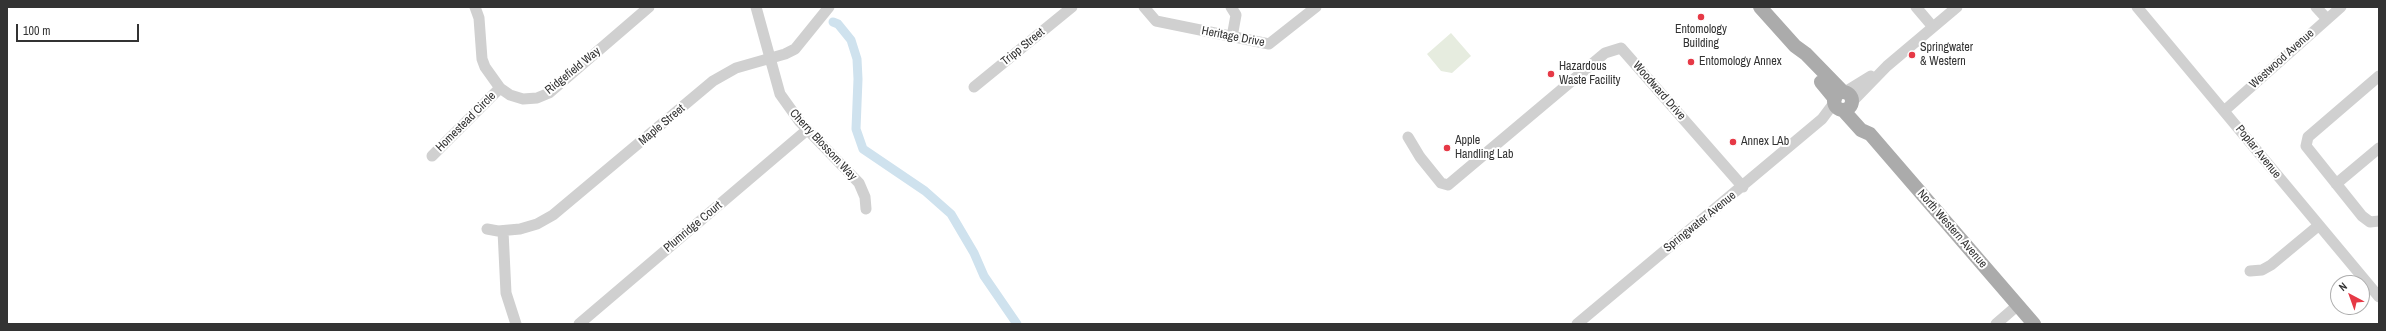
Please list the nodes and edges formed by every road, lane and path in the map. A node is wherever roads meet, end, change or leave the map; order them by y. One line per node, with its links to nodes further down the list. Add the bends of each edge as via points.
1 (475, 7): 21 (street, via 479,18 482,59)
2 (649, 7): 21 (street, Ridgefield Way, via 549,93 537,98 523,98 510,95)
3 (756, 7): 18 (street)
4 (829, 7): 18 (street, Maple Street, via 795,49)
5 (1072, 7): 20 (street, Tripp Street)
6 (1144, 7): 17 (street, Heritage Drive, via 1156,21)
7 (1231, 7): 17 (street, via 1236,15)
8 (1316, 7): 17 (street, Heritage Drive, via 1272,43)
9 (1760, 7): 22 (main road, North Western Avenue, via 1795,46 1801,59)
10 (1916, 7): 16 (street)
11 (1957, 7): 16 (street, Springwater Avenue)
12 (2137, 7): 23 (street, Poplar Avenue)
13 (2316, 7): 15 (street)
14 (2341, 7): 15 (street, Westwood Avenue)
15 (2327, 19): 23 (street, Westwood Avenue)
16 (1933, 27): 22 (street, Springwater Avenue)
17 (1232, 37)
18 (770, 58): 24 (street, Cherry Blossom Way, via 785,105); 34 (street, Maple Street, via 736,68 713,81 553,215 526,227)
19 (2379, 76): 28 (street, via 2308,137 2308,150)
20 (974, 87)
21 (500, 88): 27 (street, Homestead Circle)
22 (1843, 102): 29 (street, Springwater Avenue); 37 (main road, North Western Avenue, via 1868,125 1870,134)
23 (2224, 111): 32 (street, Poplar Avenue)
24 (807, 130): 30 (street, Cherry Blossom Way, via 859,183 865,197); 39 (street, Plumridge Court)
25 (1408, 138): 29 (street, Woodward Drive, via 1441,183 1448,185 1605,53 1621,48)
26 (2379, 148): 28 (street)
27 (432, 156)
28 (2336, 184): 31 (street, via 2362,216 2370,222)
29 (1743, 187): 40 (street, Springwater Avenue)
30 (866, 208)
31 (2379, 221)
32 (2318, 226): 35 (street, via 2271,265 2262,270); 36 (street, Poplar Avenue)
33 (487, 229): 34 (street, Maple Street)
34 (502, 231): 38 (street, via 506,293)
35 (2250, 271)
36 (2379, 297)
37 (2018, 305): 41 (street); 42 (main road, North Western Avenue)
38 (516, 324)
39 (579, 324)
40 (1577, 324)
41 (1996, 324)
42 (2034, 324)

